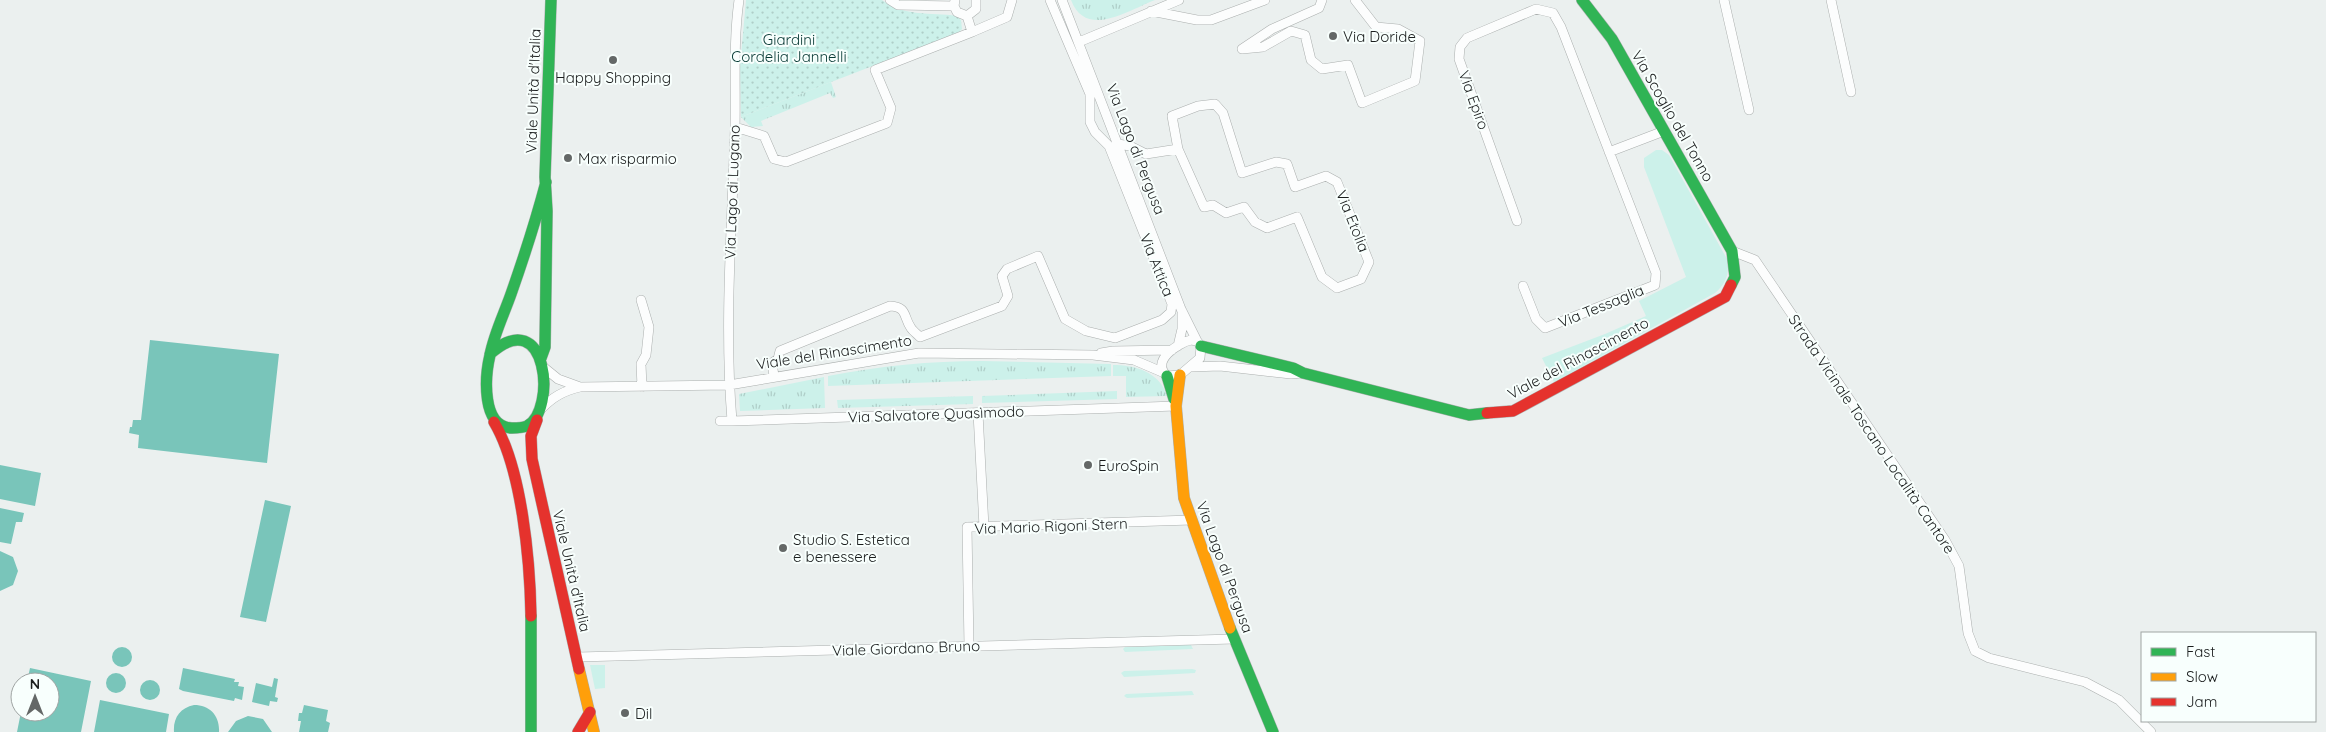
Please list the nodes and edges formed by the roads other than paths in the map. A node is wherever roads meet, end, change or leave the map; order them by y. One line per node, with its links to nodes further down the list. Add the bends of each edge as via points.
1 (551, 0): 29 (main road, Viale Unità d'Italia)
2 (739, 0): 24 (street, Via Lago di Lugano, via 735,26)
3 (890, 0): 15 (street, via 898,5)
4 (976, 0): 17 (street, via 976,9)
5 (1012, 0): 18 (street, via 1006,17)
6 (1050, 0): 23 (street, via 1090,94)
7 (1062, 0): 19 (street, Via Lago di Pergusa)
8 (1179, 0): 16 (street)
9 (1264, 0): 16 (street, via 1211,20)
10 (1322, 0): 11 (street, via 1319,8 1272,29 1242,49 1263,47 1291,31 1305,35 1311,60 1322,69 1348,65 1362,103 1415,81 1420,41 1398,29 1376,27)
11 (1355, 0)
12 (1582, 0): 25 (main road, Via Scoglio del Tonno, via 1612,39)
13 (1724, 0): 21 (street)
14 (1831, 0): 20 (street)
15 (954, 3): 17 (street, via 960,14)
16 (1151, 11): 19 (street)
17 (967, 16): 18 (street)
18 (972, 32): 24 (street, via 874,70 891,108 887,123 786,162 774,159 764,136)
19 (1080, 42): 22 (street, Via Lago di Pergusa)
20 (1851, 92)
21 (1749, 110)
22 (1108, 117): 23 (street); 26 (street, Via Lago di Pergusa)
23 (1090, 122): 44 (street, Via Attica, via 1108,146 1172,304 1171,312 1162,320 1115,338 1086,331 1065,319 1038,256 1007,269 1002,276 1008,296 1002,306 920,337 910,327 905,313 890,306 780,351 778,359 772,363)
24 (735, 127): 45 (street, Via Lago di Lugano)
25 (1664, 130): 28 (street); 31 (main road, Via Scoglio del Tonno)
26 (1118, 144): 27 (street, via 1146,154); 34 (street, Via Lago di Pergusa)
27 (1178, 149): 27 (street, Via Etolia, via 1204,206 1213,205 1226,212 1244,206 1256,222 1267,228 1297,217 1322,277 1336,288 1361,279 1369,262 1337,182 1326,176 1294,187 1287,164 1276,162 1242,173 1223,112 1215,104 1198,106 1172,116)
28 (1609, 152): 30 (street, Via Epiro, via 1553,13 1536,10 1467,38 1460,47 1459,59); 32 (street, Via Tessaglia, via 1656,273 1655,284 1545,328 1536,319)
29 (546, 182): 37 (main road, Viale Unità d'Italia); 39 (main road, Viale Unità d'Italia, via 545,347)
30 (1517, 221)
31 (1732, 251): 41 (main road, Viale del Rinascimento, via 1735,277 1725,297 1513,411 1469,415); 66 (street, Strada Vicinale Toscano Località Cantore, via 1755,260 1945,540 1960,566 1968,633 1975,651 1989,658 2085,682 2119,700)
32 (1523, 286)
33 (641, 300): 47 (street, via 648,327 646,355 641,364)
34 (1182, 308): 35 (street, Via Lago di Pergusa); 36 (street, via 1182,329)
35 (1199, 343): 36 (street, via 1185,342); 40 (street, via 1200,358); 41 (main road, Viale del Rinascimento)
36 (1175, 348): 38 (street); 42 (street, via 1162,362)
37 (490, 354): 39 (main road, via 499,344 523,340 533,346); 51 (main road, Viale Unità d'Italia, via 487,401)
38 (1094, 355): 42 (street, via 1134,360); 44 (street, Viale del Rinascimento, via 919,353)
39 (542, 362): 46 (street, Viale del Rinascimento, via 558,379); 49 (main road, Viale Unità d'Italia)
40 (1190, 367): 41 (street, Viale del Rinascimento, via 1220,366); 43 (street)
41 (1303, 373)
42 (1164, 374): 43 (street); 48 (main road, Via Lago di Pergusa)
43 (1180, 375): 48 (main road, Via Lago di Pergusa)
44 (774, 376): 45 (street, Viale del Rinascimento)
45 (729, 385): 47 (street, Viale del Rinascimento); 53 (street)
46 (580, 387): 47 (street, Viale del Rinascimento); 49 (street, Viale del Rinascimento, via 564,391)
47 (642, 387)
48 (1176, 406): 50 (street, Via Salvatore Quasìmodo); 54 (main road, Via Lago di Pergusa, via 1184,498)
49 (540, 413): 51 (main road, via 527,427 511,430); 58 (main road, Viale Unità d'Italia, via 531,436 532,458)
50 (978, 413): 53 (street, Via Salvatore Quasìmodo); 55 (street)
51 (493, 420): 60 (main road, Viale Unità d'Italia, via 501,432 524,517 532,594)
52 (720, 421): 53 (street, Via Salvatore Quasìmodo)
53 (732, 421)
54 (1192, 520): 55 (street, Via Mario Rigoni Stern); 56 (main road, Via Lago di Pergusa)
55 (984, 527): 57 (street, Via Mario Rigoni Stern, via 967,527)
56 (1234, 639): 57 (street, Viale Giordano Bruno); 65 (main road, Via Lago di Pergusa)
57 (969, 647): 58 (street, Viale Giordano Bruno)
58 (578, 657): 59 (main road, Viale Unità d'Italia)
59 (590, 712): 63 (main road); 64 (main road, Viale Unità d'Italia)
60 (531, 714): 61 (main road, Viale Unità d'Italia); 62 (main road)
61 (531, 732)
62 (542, 732)
63 (578, 732)
64 (594, 732)
65 (1272, 732)
66 (2151, 732)

